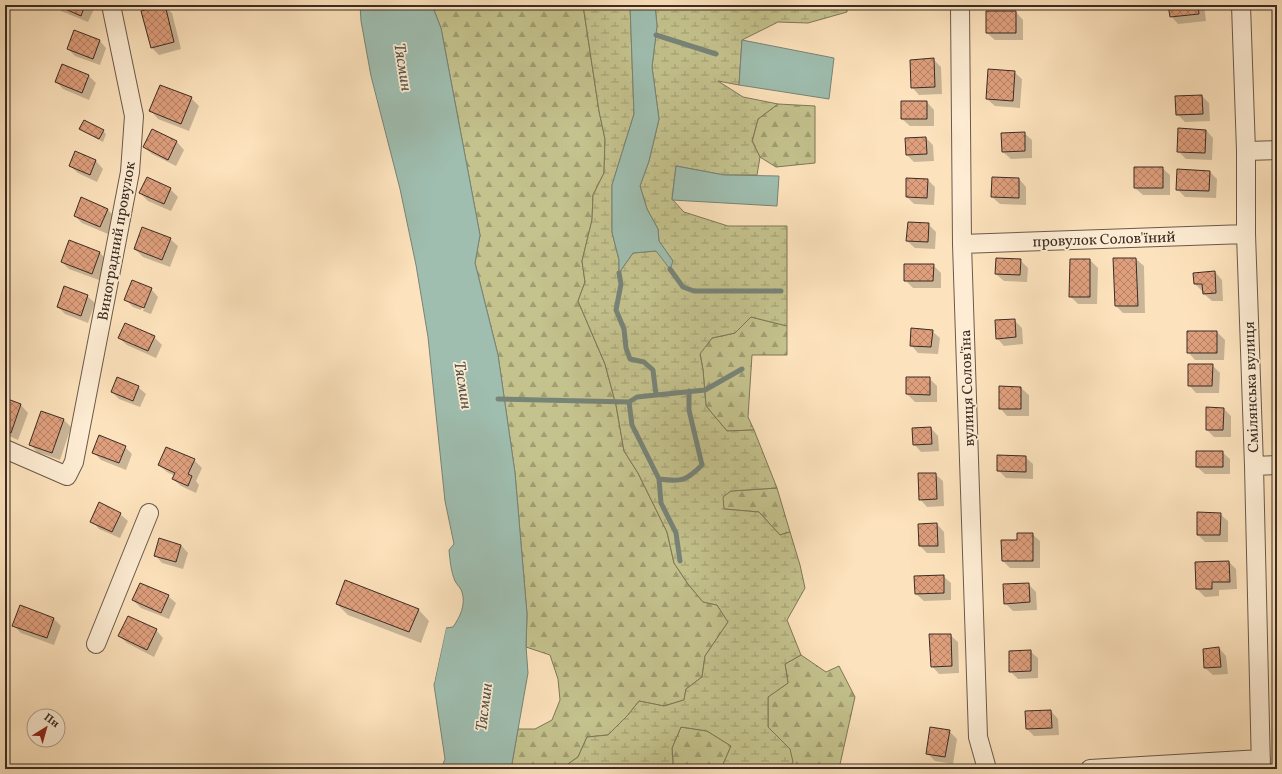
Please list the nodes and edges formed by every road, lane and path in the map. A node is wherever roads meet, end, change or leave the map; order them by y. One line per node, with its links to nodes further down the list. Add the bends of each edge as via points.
1 (111, 5): 8 (street, Виноградний провулок, via 134,116 130,172 74,462 68,476)
2 (960, 5): 7 (street, вулиця Солов'їна)
3 (1241, 5): 5 (street, Смілянська вулиця)
4 (1277, 150): 5 (street)
5 (1246, 151): 6 (street, Смілянська вулиця)
6 (1246, 234): 7 (street, провулок Солов'їний); 10 (street, Смілянська вулиця)
7 (962, 244): 14 (street, вулиця Солов'їна, via 978,737)
8 (5, 449)
9 (1277, 465): 10 (street)
10 (1254, 466): 13 (street, Смілянська вулиця)
11 (149, 513): 12 (street)
12 (96, 644)
13 (1261, 764): 15 (street)
14 (987, 769)
15 (1090, 769)

